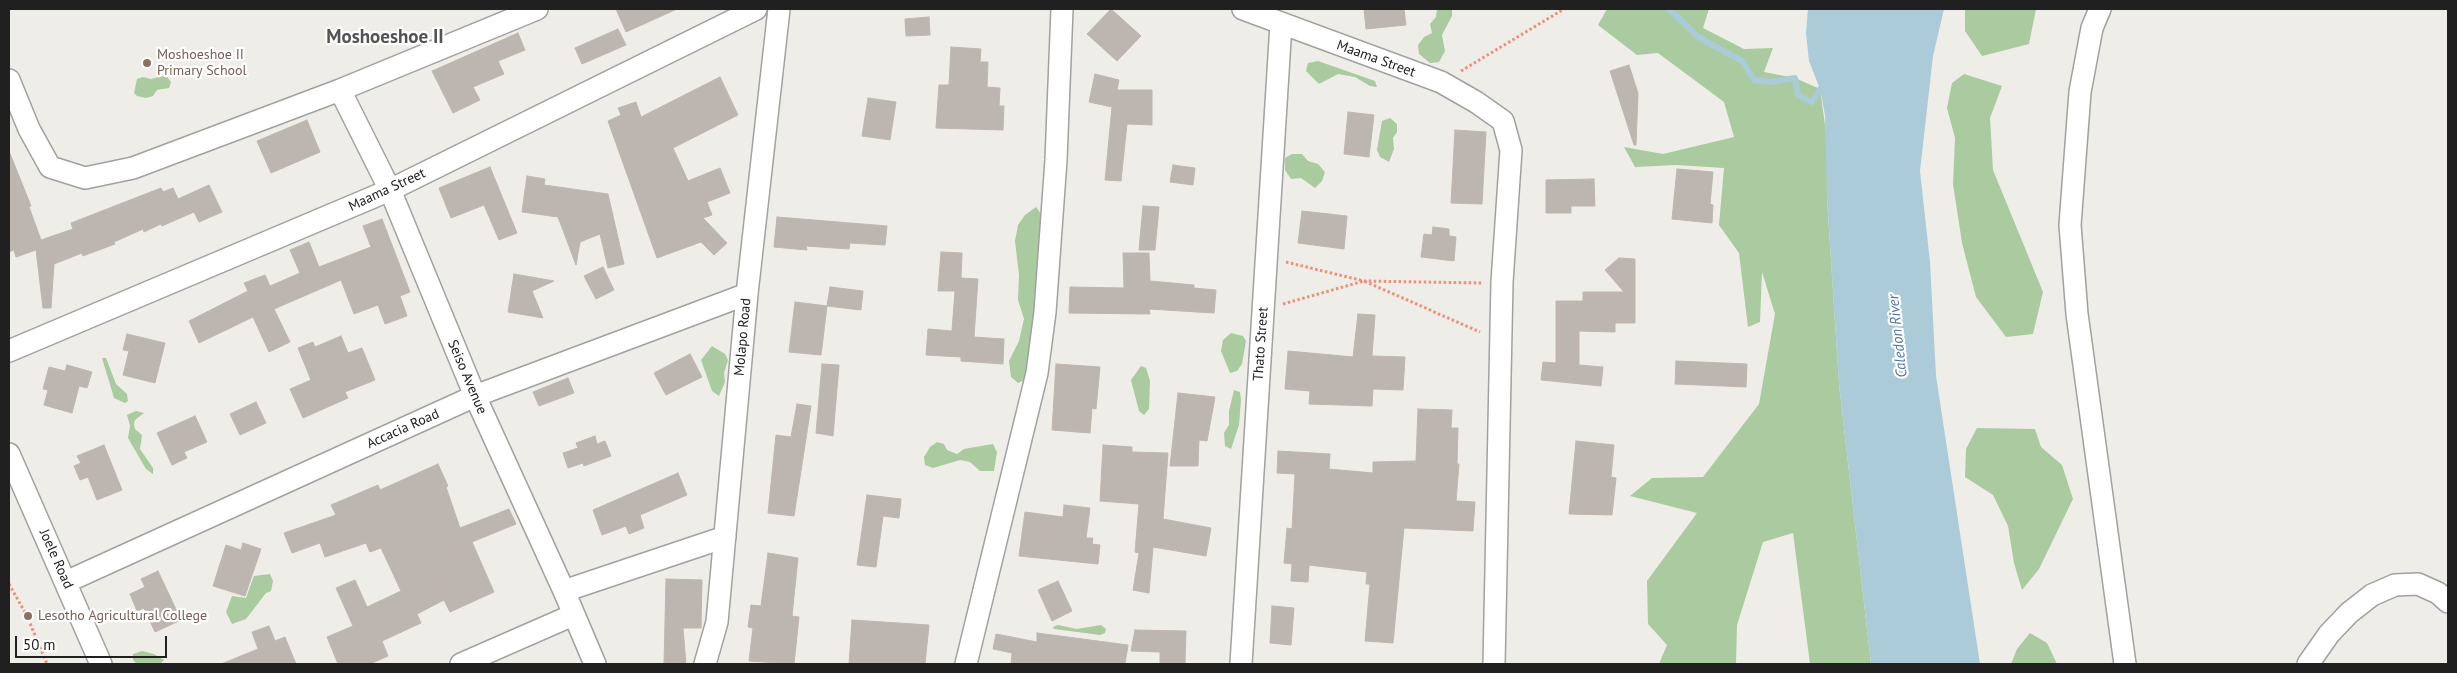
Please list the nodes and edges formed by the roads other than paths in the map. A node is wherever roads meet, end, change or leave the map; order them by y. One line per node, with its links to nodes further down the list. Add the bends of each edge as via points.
1 (536, 9): 9 (street)
2 (756, 9): 10 (street, Maama Street)
3 (779, 9): 11 (street, Molapo Road)
4 (1062, 9): 24 (street, via 1051,227 1037,373)
5 (1243, 9): 7 (street, Maama Street)
6 (2100, 9): 27 (street, via 2092,28 2080,92 2070,225 2077,314)
7 (1281, 24): 25 (street, Thato Street); 26 (street, Maama Street, via 1441,82 1503,121 1511,150 1502,282)
8 (9, 80): 9 (street, via 29,130 50,167 84,178 133,168)
9 (340, 90): 10 (street, Seiso Avenue)
10 (390, 190): 12 (street, Maama Street); 13 (street, Seiso Avenue)
11 (747, 294): 13 (street, Accacia Road); 15 (street, Molapo Road)
12 (9, 351)
13 (475, 396): 16 (street, Accacia Road); 17 (street, Seiso Avenue)
14 (9, 454): 16 (street, Joele Road)
15 (725, 537): 17 (street); 23 (street, Molapo Road, via 717,622)
16 (66, 582): 20 (street, Joele Road)
17 (564, 590): 19 (street, Seiso Avenue)
18 (2448, 602): 28 (street, via 2438,593 2418,584 2395,585 2372,595 2329,634)
19 (573, 615): 21 (street); 22 (street, Seiso Avenue)
20 (101, 664)
21 (461, 664)
22 (595, 664)
23 (705, 664)
24 (966, 664)
25 (1241, 664)
26 (1494, 664)
27 (2126, 664)
28 (2308, 664)

